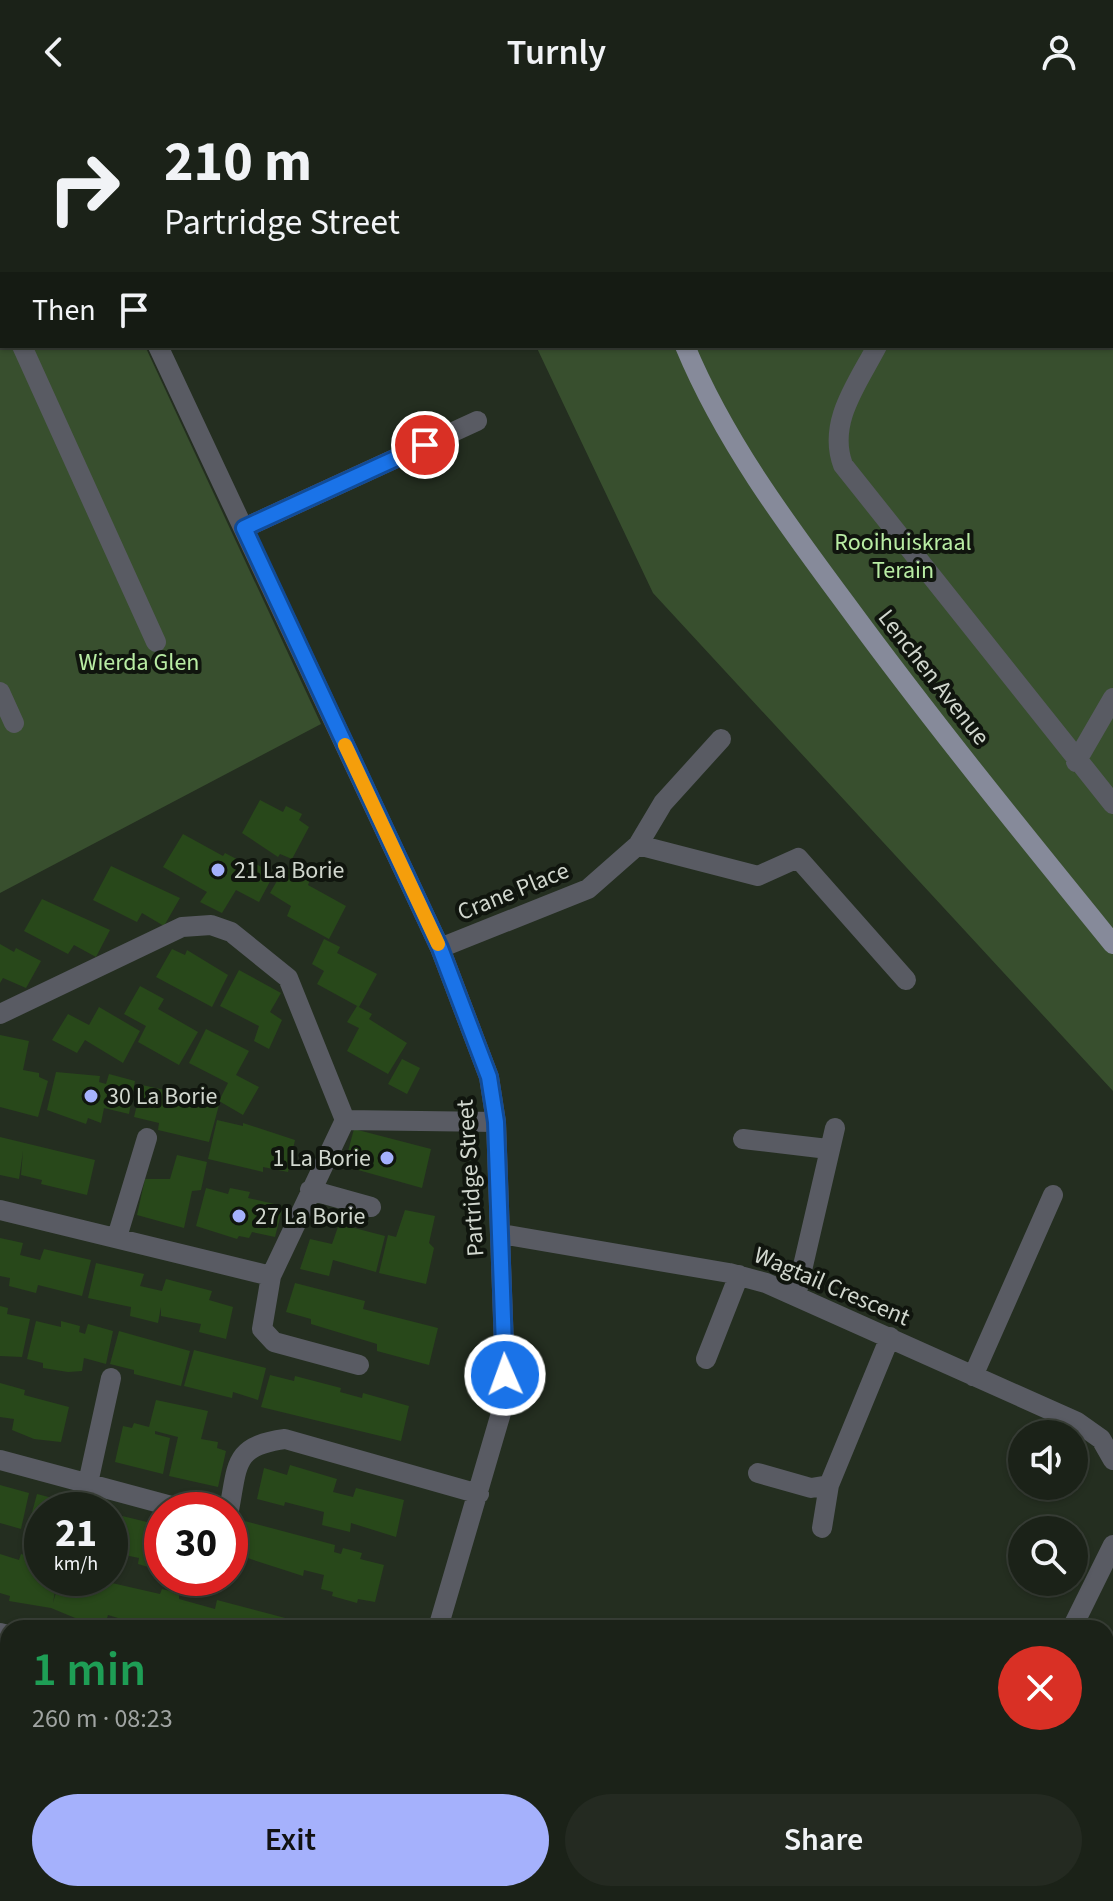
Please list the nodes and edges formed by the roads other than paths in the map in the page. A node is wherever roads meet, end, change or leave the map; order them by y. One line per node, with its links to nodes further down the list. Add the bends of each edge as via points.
1 (23, 348): 7 (street)
2 (159, 348): 6 (street, Partridge Street)
3 (686, 348): 15 (main road, Lenchen Avenue, via 705,393 779,513 969,765)
4 (876, 348): 12 (street, via 840,417 837,441 843,465)
5 (477, 421): 6 (street)
6 (244, 528): 16 (street, Partridge Street)
7 (156, 642)
8 (0, 692): 10 (street)
9 (1113, 698): 12 (street)
10 (14, 723)
11 (721, 739): 14 (street, Crane Place, via 663,803)
12 (1076, 762): 13 (street)
13 (1113, 804)
14 (638, 845): 16 (street, Crane Place, via 588,889); 17 (street, via 758,876 798,858)
15 (1113, 944)
16 (440, 948): 20 (street, Partridge Street, via 489,1077)
17 (906, 980)
18 (0, 1014): 19 (street, via 182,927 211,925 231,932 288,978)
19 (345, 1120): 20 (street); 25 (street)
20 (496, 1122): 29 (street, Partridge Street)
21 (835, 1128): 24 (street)
22 (147, 1138): 30 (street)
23 (743, 1139): 24 (street)
24 (828, 1149): 33 (street)
25 (310, 1190): 27 (street); 32 (street)
26 (1053, 1195): 37 (street)
27 (371, 1207)
28 (0, 1210): 30 (street)
29 (501, 1234): 31 (street, Wagtail Crescent); 45 (street, Partridge Street, via 505,1375 501,1413)
30 (117, 1237): 32 (street)
31 (739, 1275): 33 (street, Wagtail Crescent); 35 (street)
32 (271, 1276): 36 (street, via 262,1329 266,1336)
33 (796, 1296): 34 (street, Wagtail Crescent)
34 (890, 1337): 37 (street, Wagtail Crescent); 43 (street)
35 (706, 1359)
36 (359, 1365)
37 (973, 1376): 40 (street, Wagtail Crescent, via 1087,1428)
38 (111, 1378): 42 (street)
39 (0, 1460): 42 (street)
40 (1113, 1460)
41 (758, 1473): 43 (street, via 811,1488)
42 (88, 1483): 46 (street)
43 (829, 1485): 47 (street)
44 (233, 1492): 45 (street, via 247,1450 285,1439)
45 (479, 1494): 49 (street, Partridge Street)
46 (144, 1498)
47 (822, 1528)
48 (1113, 1545): 50 (street)
49 (440, 1620)
50 (1076, 1620)

